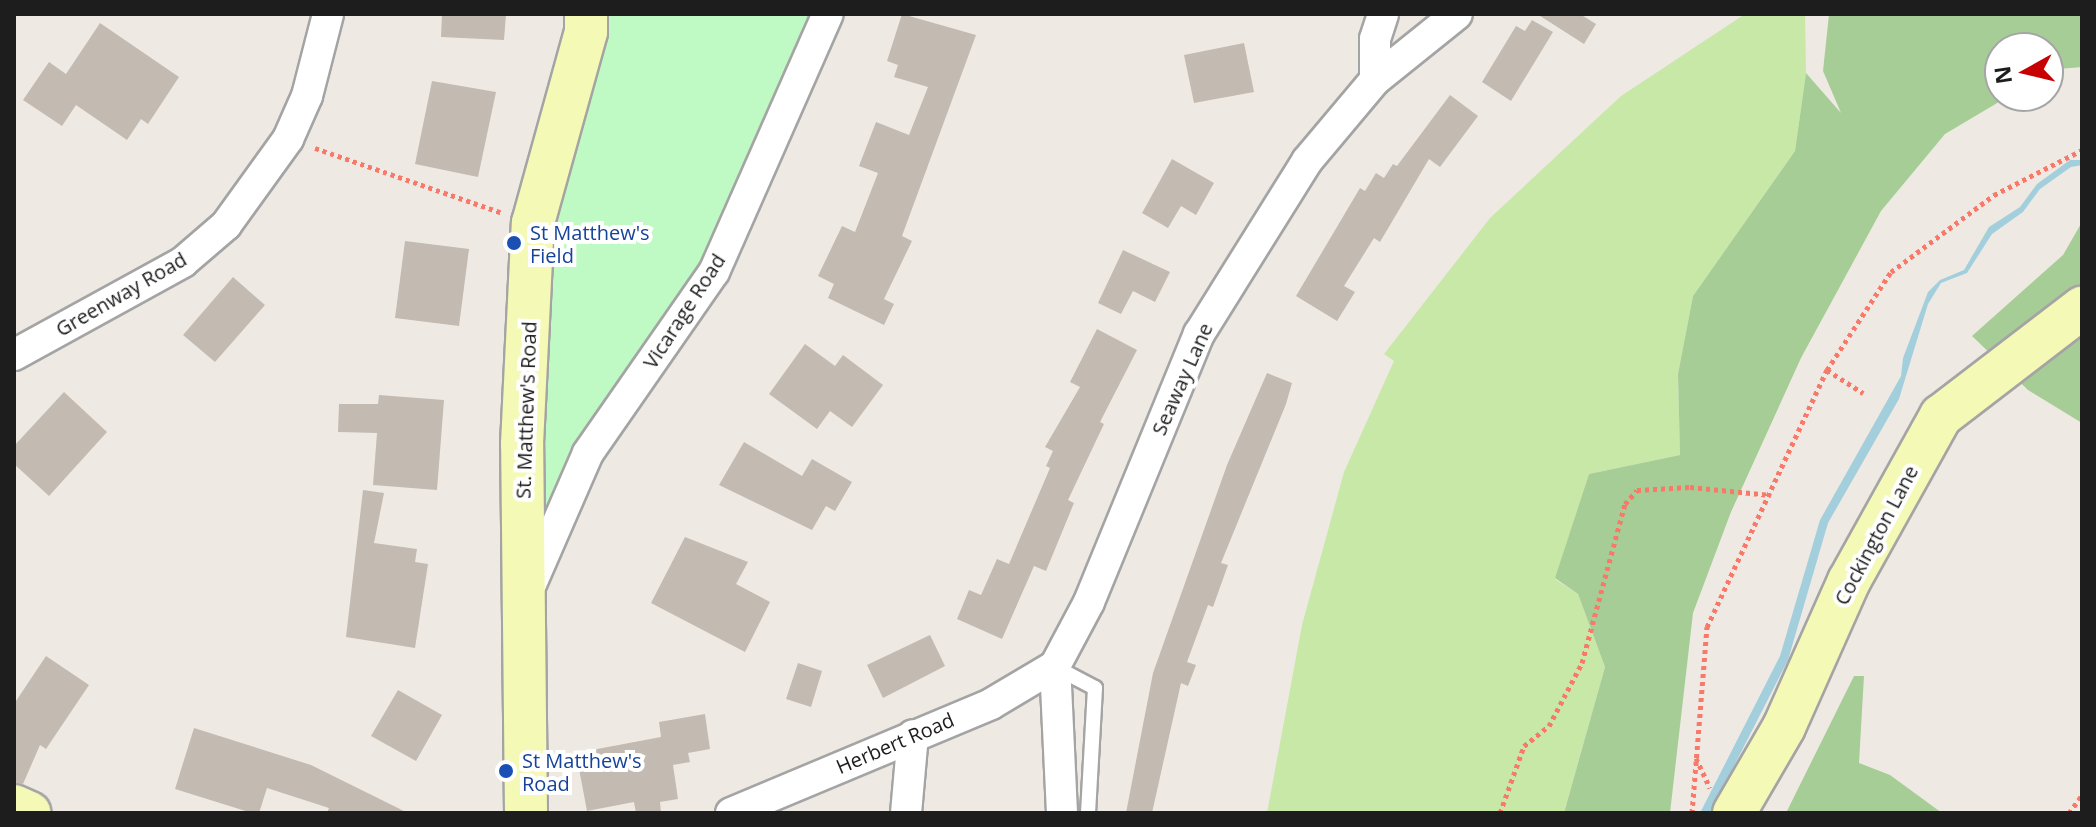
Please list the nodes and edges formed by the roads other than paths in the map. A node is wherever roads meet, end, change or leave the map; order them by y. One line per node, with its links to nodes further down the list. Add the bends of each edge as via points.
1 (328, 14): 8 (street, Greenway Road, via 307,96 288,139 226,225 183,262)
2 (586, 14): 9 (street, St. Matthew's Road, via 586,32 533,223 522,444)
3 (828, 14): 9 (street, Vicarage Road, via 714,272 588,453)
4 (1383, 14): 6 (street, via 1375,39)
5 (1457, 14): 6 (street, Seaway Lane)
6 (1375, 80): 10 (street, Seaway Lane, via 1307,161 1199,334 1089,602)
7 (2082, 308): 19 (street, Cockington Lane, via 1941,416 1849,581 1784,727)
8 (14, 355)
9 (524, 600): 14 (street, St. Matthew's Road)
10 (1055, 666): 11 (street, Herbert Road, via 991,704); 17 (street); 18 (lane, via 1095,688)
11 (913, 735): 15 (street, Herbert Road); 16 (street)
12 (14, 806): 13 (street)
13 (30, 813)
14 (526, 813)
15 (731, 813)
16 (906, 813)
17 (1062, 813)
18 (1088, 813)
19 (1734, 813)

